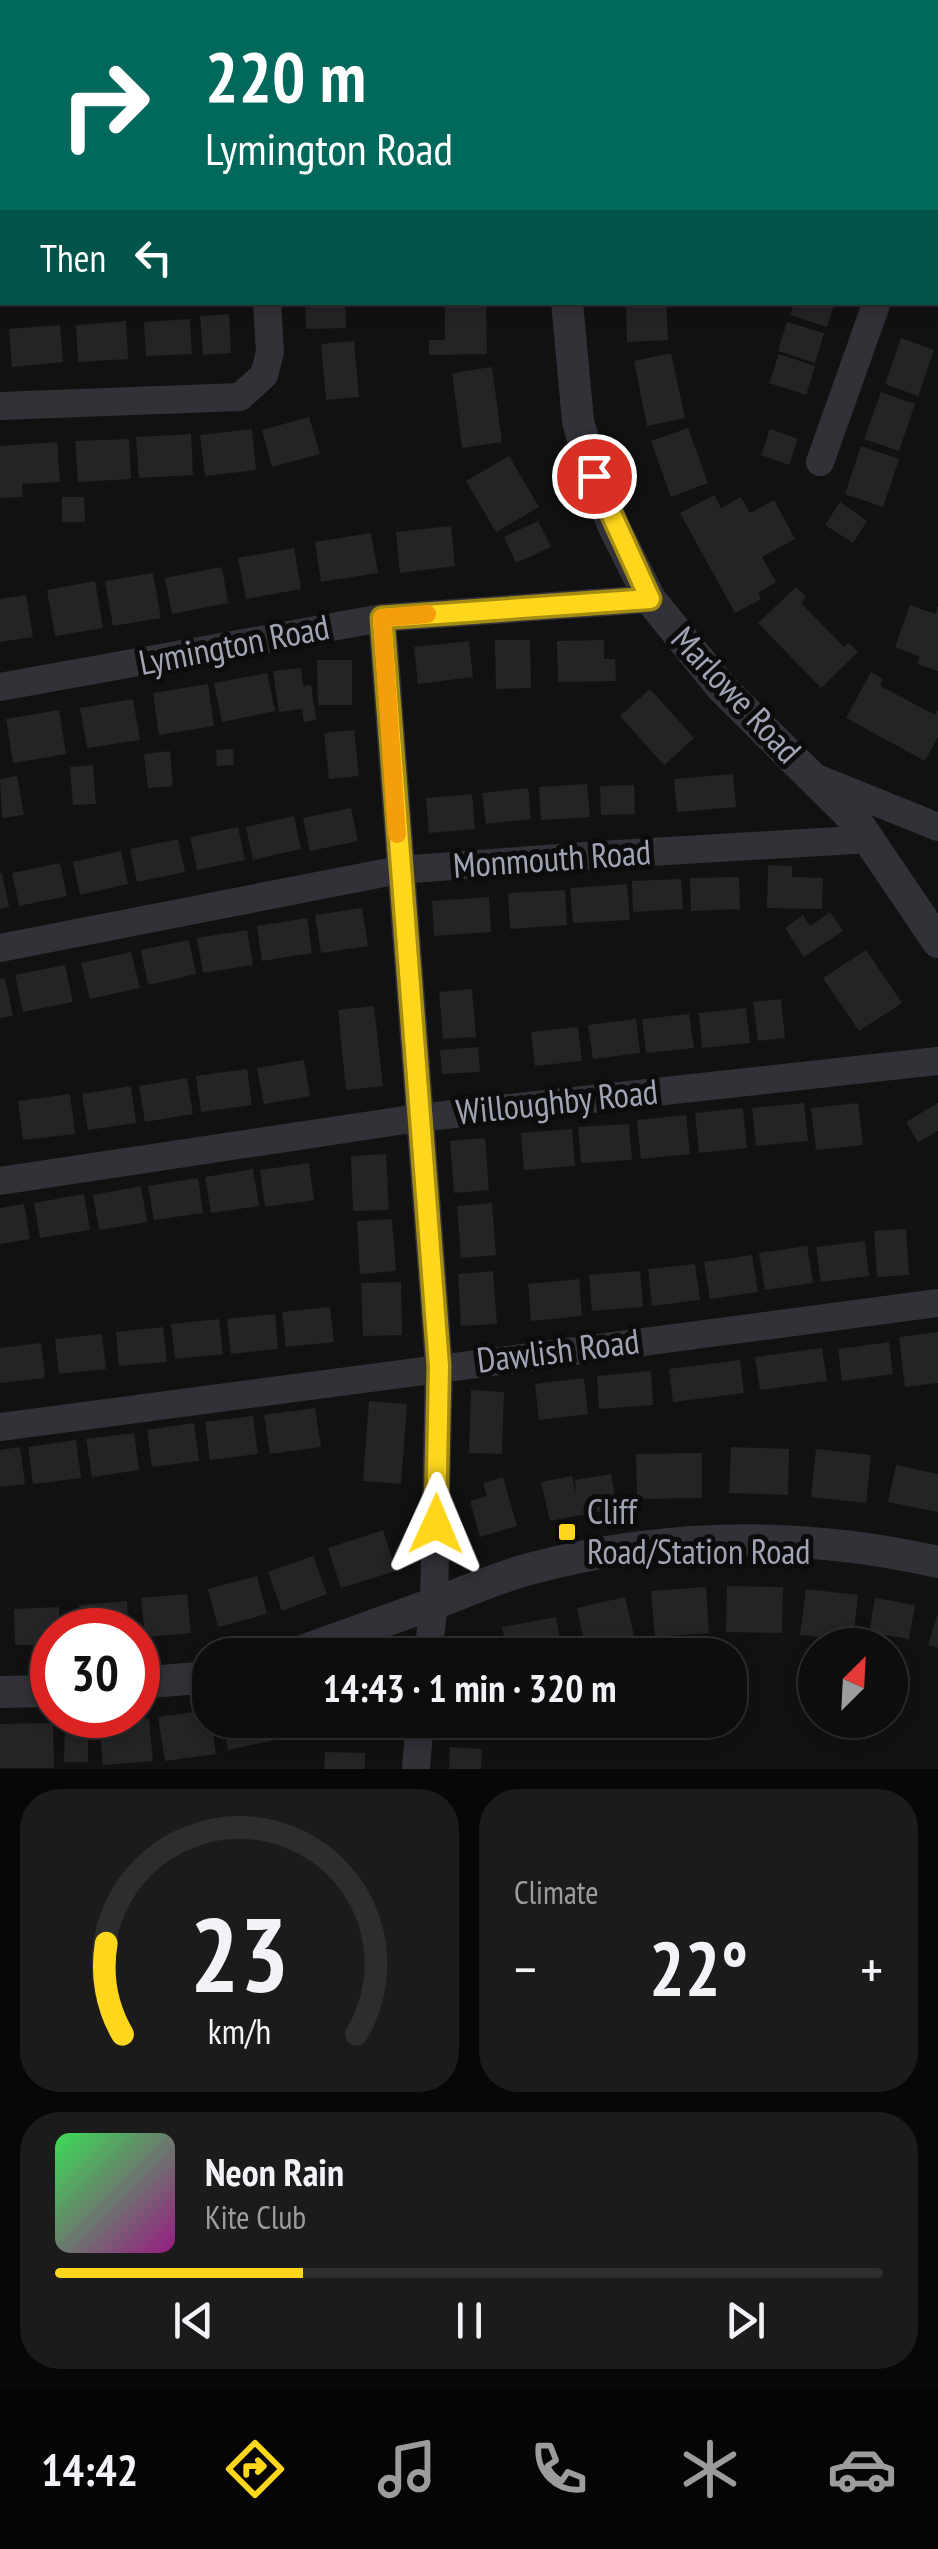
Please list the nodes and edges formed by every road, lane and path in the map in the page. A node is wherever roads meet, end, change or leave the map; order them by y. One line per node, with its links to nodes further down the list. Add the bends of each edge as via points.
1 (267, 305): 4 (street, via 264,375 240,397)
2 (567, 305): 6 (street, Marlowe Road, via 583,440 615,529)
3 (876, 305): 5 (street)
4 (0, 406)
5 (820, 462)
6 (650, 599): 7 (street, Lymington Road); 9 (street, Marlowe Road, via 722,688)
7 (382, 618): 8 (street, Lymington Road); 12 (street)
8 (0, 687)
9 (812, 776): 10 (street); 11 (street, Marlowe Road)
10 (938, 827)
11 (872, 840): 12 (street, Monmouth Road); 13 (street, Marlowe Road)
12 (399, 870): 14 (street, Monmouth Road); 16 (street)
13 (938, 942)
14 (0, 948)
15 (938, 1061): 16 (street, Willoughby Road)
16 (418, 1118): 17 (street, Willoughby Road); 19 (street)
17 (0, 1181)
18 (938, 1303): 19 (street, Dawlish Road)
19 (439, 1366): 20 (street, Dawlish Road); 22 (street)
20 (0, 1426)
21 (938, 1562): 22 (street, via 854,1546 698,1540 618,1548)
22 (434, 1603): 23 (street); 24 (street)
23 (338, 1638)
24 (430, 1638)
25 (192, 1678): 26 (street)
26 (160, 1681)
27 (30, 1691): 28 (street)
28 (0, 1692)
29 (419, 1738): 30 (street)
30 (416, 1769)

